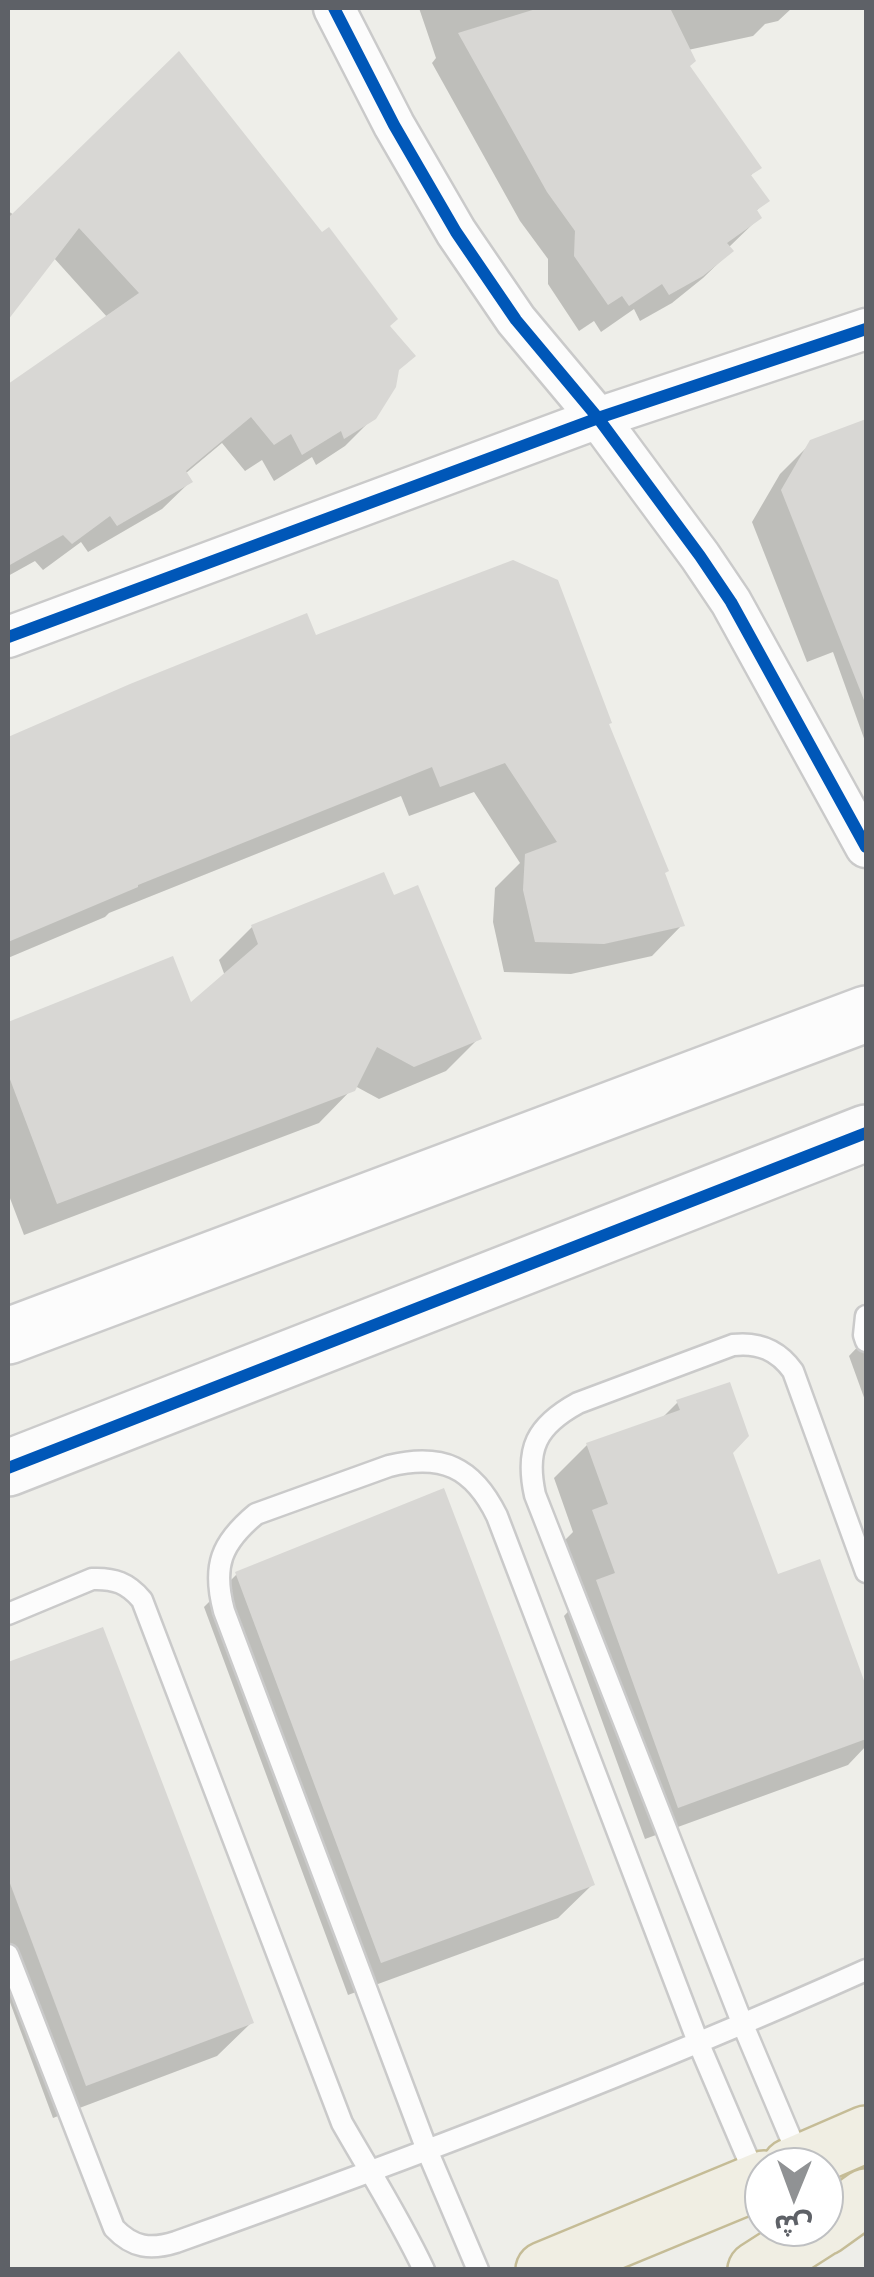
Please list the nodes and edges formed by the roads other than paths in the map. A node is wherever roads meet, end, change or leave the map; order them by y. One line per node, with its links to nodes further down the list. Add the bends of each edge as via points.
1 (334, 8): 3 (street, via 456,232 516,320)
2 (866, 329): 3 (street)
3 (598, 418): 4 (street); 5 (street, via 732,602)
4 (8, 637)
5 (866, 847)
6 (866, 1014): 9 (street)
7 (866, 1133): 11 (street)
8 (866, 1316): 10 (lane)
9 (8, 1336)
10 (866, 1340)
11 (8, 1468)
12 (866, 1572): 16 (lane, via 793,1372 761,1346 733,1344 578,1404 544,1427 533,1448 535,1495)
13 (8, 1614): 23 (lane, via 92,1579 120,1582 142,1600 342,2123)
14 (8, 1955): 23 (lane, via 114,2228 135,2244 161,2247)
15 (866, 1970): 16 (lane)
16 (743, 2025): 17 (lane); 20 (lane)
17 (698, 2042): 19 (lane); 22 (lane); 22 (lane, via 488,1496 455,1467 411,1460 256,1514 226,1546 218,1589)
18 (866, 2134): 21 (highway)
19 (762, 2147)
20 (772, 2147)
21 (837, 2147)
22 (427, 2150): 23 (lane); 29 (lane)
23 (370, 2173): 28 (lane)
24 (744, 2187): 30 (highway)
25 (866, 2197): 26 (highway)
26 (844, 2213)
27 (792, 2247): 31 (highway)
28 (424, 2270)
29 (478, 2270)
30 (544, 2270)
31 (756, 2270)

